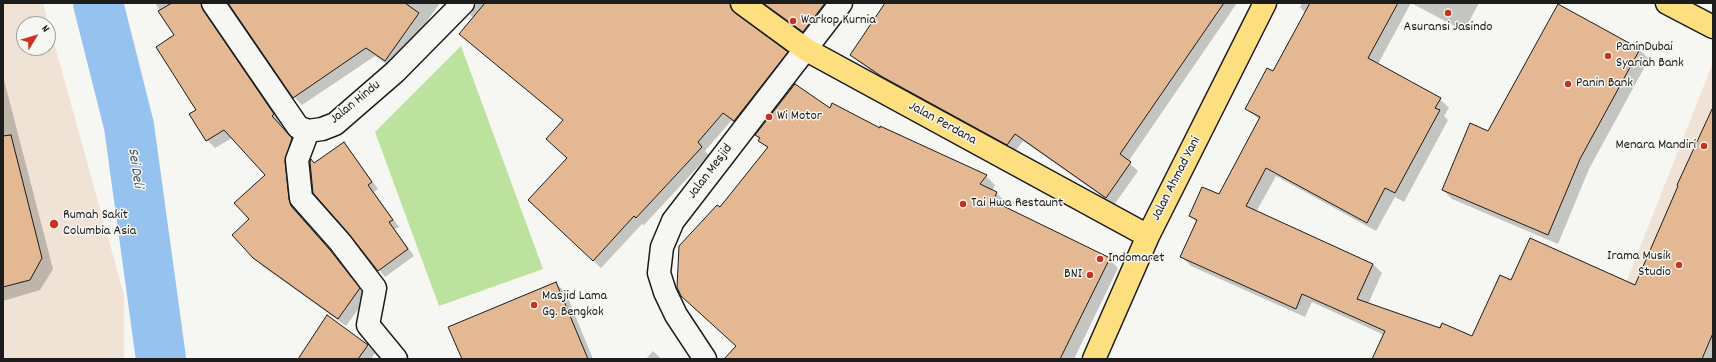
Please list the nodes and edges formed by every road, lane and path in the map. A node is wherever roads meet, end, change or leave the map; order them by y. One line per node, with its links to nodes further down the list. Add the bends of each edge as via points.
1 (214, 3): 9 (street, via 298,127)
2 (463, 3): 9 (street, Jalan Hindu, via 395,72 335,124)
3 (742, 3): 8 (main road, Jalan Perdana)
4 (841, 3): 8 (street, Jalan Mesjid)
5 (1265, 3): 10 (main road, Jalan Ahmad Yani)
6 (1667, 3): 7 (main road)
7 (1713, 27)
8 (805, 49): 10 (main road, Jalan Perdana); 12 (street, Jalan Mesjid, via 673,221 662,247 659,273 665,292 676,315)
9 (308, 131): 11 (street, via 297,160 301,198 340,242 375,288 368,325)
10 (1148, 236): 13 (main road, Jalan Ahmad Yani)
11 (396, 359)
12 (705, 359)
13 (1094, 359)

